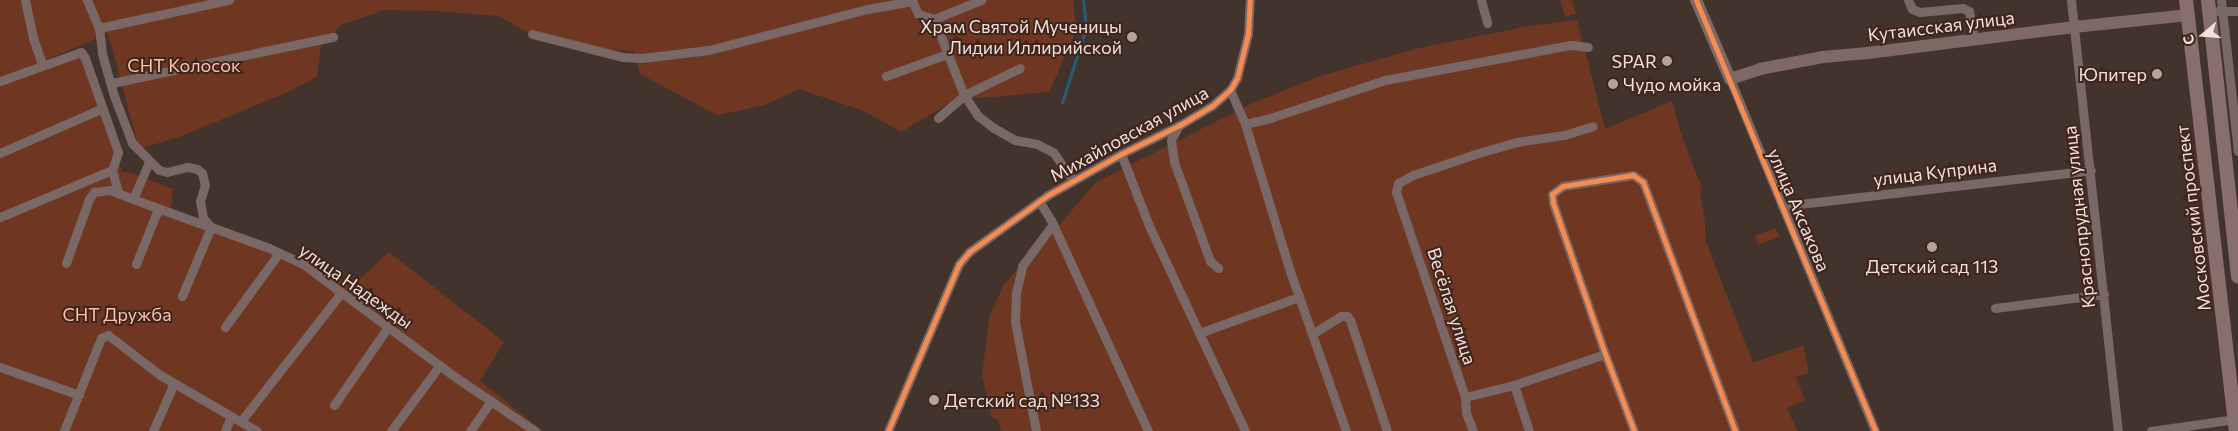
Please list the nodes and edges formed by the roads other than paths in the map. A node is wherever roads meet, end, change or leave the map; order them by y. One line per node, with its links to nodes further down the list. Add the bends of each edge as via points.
1 (25, 0): 25 (street)
2 (87, 0): 19 (street)
3 (229, 0): 19 (street)
4 (981, 0): 16 (street)
5 (1250, 0): 31 (street, via 1248,34 1237,78)
6 (1481, 0): 17 (street)
7 (1696, 0): 28 (street, улица Аксакова)
8 (1908, 0): 22 (street, via 1912,9 1920,12 1962,8 1969,11)
9 (2071, 0): 18 (street, Краснопрудная улица)
10 (2186, 0): 15 (main road, Московский проспект)
11 (2222, 0): 13 (street)
12 (912, 1): 16 (street, via 918,14); 20 (street, via 868,9 709,50 642,58 622,57)
13 (2213, 7): 14 (street); 38 (main road)
14 (2238, 11)
15 (2188, 15): 18 (street, Кутаисская улица); 51 (main road, Московский проспект)
16 (934, 19): 24 (street)
17 (1486, 24)
18 (2074, 27): 22 (street, Кутаисская улица); 44 (street, Краснопрудная улица)
19 (99, 28): 30 (street, via 102,54)
20 (532, 34)
21 (334, 37): 30 (street)
22 (1974, 40): 28 (street, Кутаисская улица, via 1823,57 1760,69)
23 (1588, 48): 35 (street, via 1571,45 1385,80)
24 (947, 54): 27 (street); 32 (street)
25 (42, 64): 29 (street); 33 (street, via 81,52)
26 (1020, 68): 32 (street)
27 (886, 76)
28 (1730, 79): 50 (street, улица Аксакова)
29 (0, 81)
30 (112, 83): 42 (street, via 132,143)
31 (1230, 90): 35 (street); 36 (street, Михайловская улица, via 1212,106)
32 (964, 95): 34 (street); 45 (street, via 978,116 994,128 1015,140 1037,144 1053,152)
33 (103, 108): 40 (street); 43 (street, via 118,152)
34 (938, 118)
35 (1245, 124): 64 (street)
36 (1180, 125): 41 (street, Михайловская улица); 59 (street, via 1172,140 1174,162 1210,261)
37 (1593, 126): 76 (street, Весёлая улица, via 1564,135 1517,142 1413,175 1398,183 1396,192)
38 (2230, 140): 39 (street); 49 (main road)
39 (2238, 151)
40 (0, 153)
41 (1121, 154): 45 (street, Михайловская улица); 68 (street, via 1150,228)
42 (149, 162): 47 (street); 55 (street, via 167,172 187,167 202,173 205,185 200,202 203,218)
43 (112, 170): 46 (street); 53 (street)
44 (2090, 170): 50 (street, улица Куприна); 62 (street, Краснопрудная улица)
45 (1073, 181): 48 (street, Михайловская улица)
46 (118, 192): 47 (street, улица Надежды); 57 (street, via 94,192)
47 (133, 199): 52 (street, улица Надежды)
48 (1039, 201): 54 (street); 89 (street, Михайловская улица, via 969,252 959,264)
49 (2229, 203): 51 (main road); 60 (main road)
50 (1782, 206): 99 (street, улица Аксакова)
51 (2209, 206): 81 (main road, Московский проспект)
52 (161, 209): 55 (street, улица Надежды); 58 (street)
53 (0, 216)
54 (1053, 224): 90 (street, via 1022,266 1016,293 1015,322); 91 (street)
55 (211, 227): 56 (street, улица Надежды); 63 (street)
56 (279, 253): 61 (street, улица Надежды, via 303,264); 66 (street)
57 (66, 263)
58 (136, 264)
59 (1218, 268)
60 (2238, 276)
61 (341, 293): 67 (street, улица Надежды); 80 (street)
62 (2104, 294): 65 (street); 100 (street, Краснопрудная улица)
63 (182, 296)
64 (1299, 297): 68 (street); 69 (street)
65 (1995, 308)
66 (224, 327)
67 (388, 327): 71 (street, улица Надежды); 78 (street)
68 (1199, 333): 92 (street)
69 (1312, 334): 93 (street); 94 (street, via 1341,316 1347,316)
70 (1605, 354): 74 (street); 97 (street); 98 (street, via 1552,203 1552,194 1563,186 1633,175 1643,182)
71 (440, 365): 77 (street, улица Надежды); 86 (street)
72 (0, 367): 75 (street)
73 (174, 383): 75 (street, via 108,335 101,338); 79 (street); 83 (street)
74 (1514, 385): 76 (street); 96 (street)
75 (79, 395): 82 (street)
76 (1465, 397): 95 (street, Весёлая улица, via 1466,413)
77 (491, 401): 87 (street); 88 (street, улица Надежды)
78 (334, 405)
79 (231, 416): 80 (street); 84 (street)
80 (241, 420): 85 (street)
81 (2235, 425): 101 (street)
82 (64, 431)
83 (153, 431)
84 (224, 431)
85 (257, 431)
86 (391, 431)
87 (470, 431)
88 (535, 431)
89 (888, 431)
90 (1036, 431)
91 (1148, 431)
92 (1245, 431)
93 (1346, 431)
94 (1387, 431)
95 (1474, 431)
96 (1529, 431)
97 (1634, 431)
98 (1735, 431)
99 (1875, 431)
100 (2118, 431)
101 (2151, 431)

